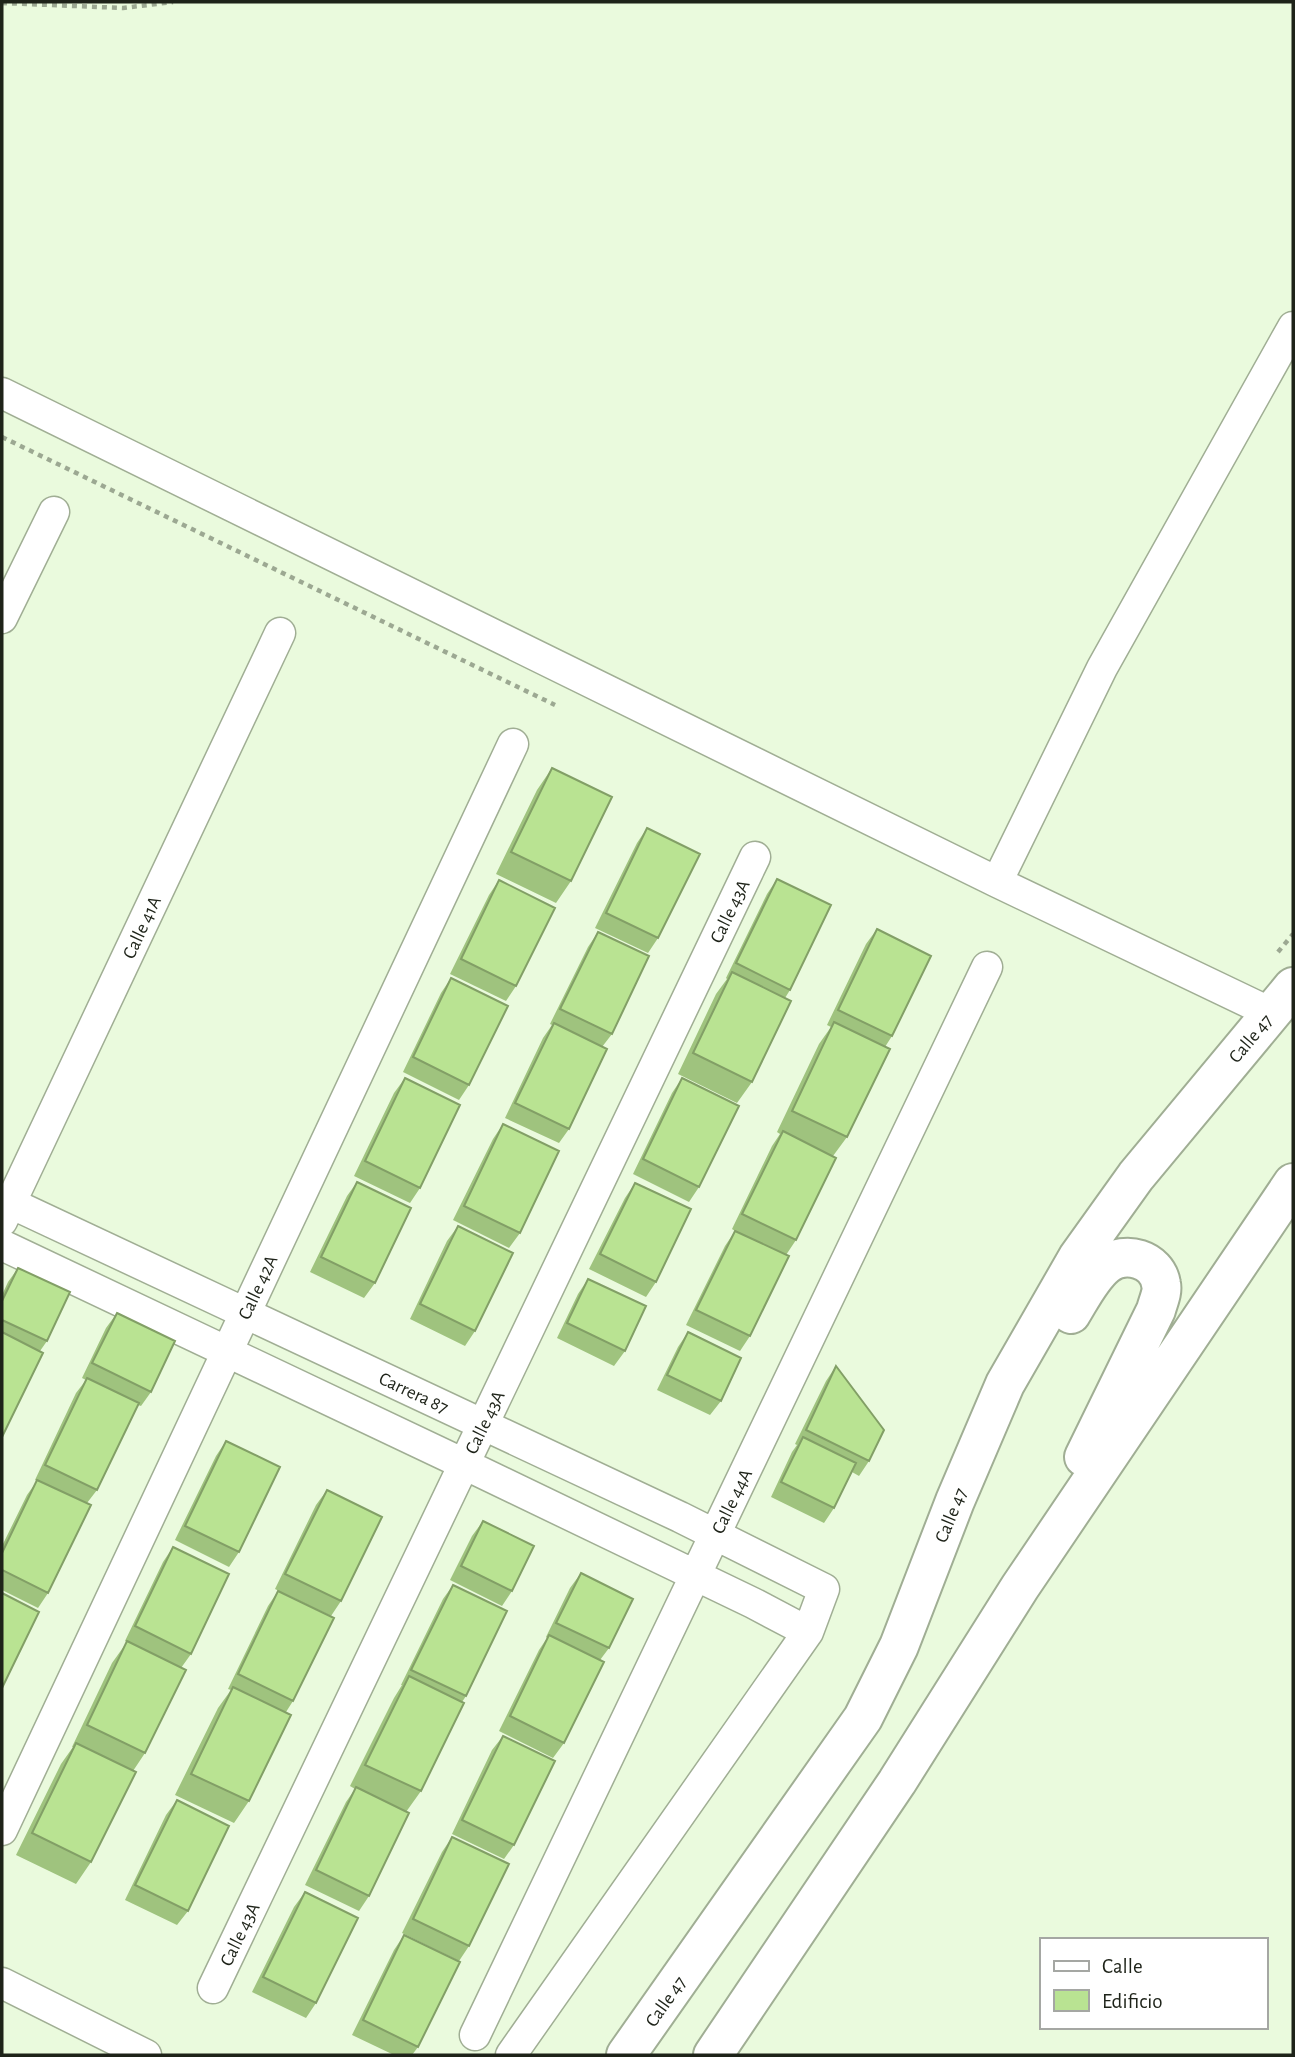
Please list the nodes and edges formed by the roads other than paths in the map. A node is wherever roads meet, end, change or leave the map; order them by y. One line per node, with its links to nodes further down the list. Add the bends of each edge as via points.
1 (1293, 327): 8 (street, via 1102,668)
2 (2, 393): 8 (street)
3 (54, 512): 4 (street)
4 (2, 618)
5 (280, 633): 12 (street, Calle 41A)
6 (513, 744): 14 (street, Calle 42A)
7 (755, 857): 16 (street, Calle 43A)
8 (997, 882): 10 (street)
9 (987, 967): 19 (street, Calle 44A)
10 (1282, 1000): 18 (main road, Calle 47, via 1136,1176 1078,1257 1005,1384)
11 (1293, 1183): 21 (main road)
12 (5, 1208): 14 (street, Carrera 87)
13 (2, 1245): 15 (street)
14 (245, 1313): 15 (street, Calle 42A); 16 (street, Carrera 87)
15 (227, 1350): 17 (street); 23 (street, Calle 42A)
16 (483, 1425): 17 (street, Calle 43A); 19 (street, Carrera 87)
17 (464, 1464): 20 (street); 25 (street, Calle 43A)
18 (955, 1501): 21 (main road, via 1088,1286 1107,1264 1126,1256 1144,1260 1159,1275 1162,1288 1156,1310); 29 (main road, Calle 47, via 900,1646 863,1718)
19 (715, 1535): 20 (street, Calle 44A); 22 (street, Carrera 87, via 824,1588)
20 (695, 1576): 22 (street); 26 (street, Calle 44A)
21 (1020, 1587): 30 (main road, via 897,1782)
22 (808, 1632): 28 (street)
23 (2, 1830)
24 (2, 1983): 27 (street)
25 (213, 1988)
26 (475, 2035)
27 (146, 2055)
28 (512, 2055)
29 (626, 2055)
30 (713, 2055)

